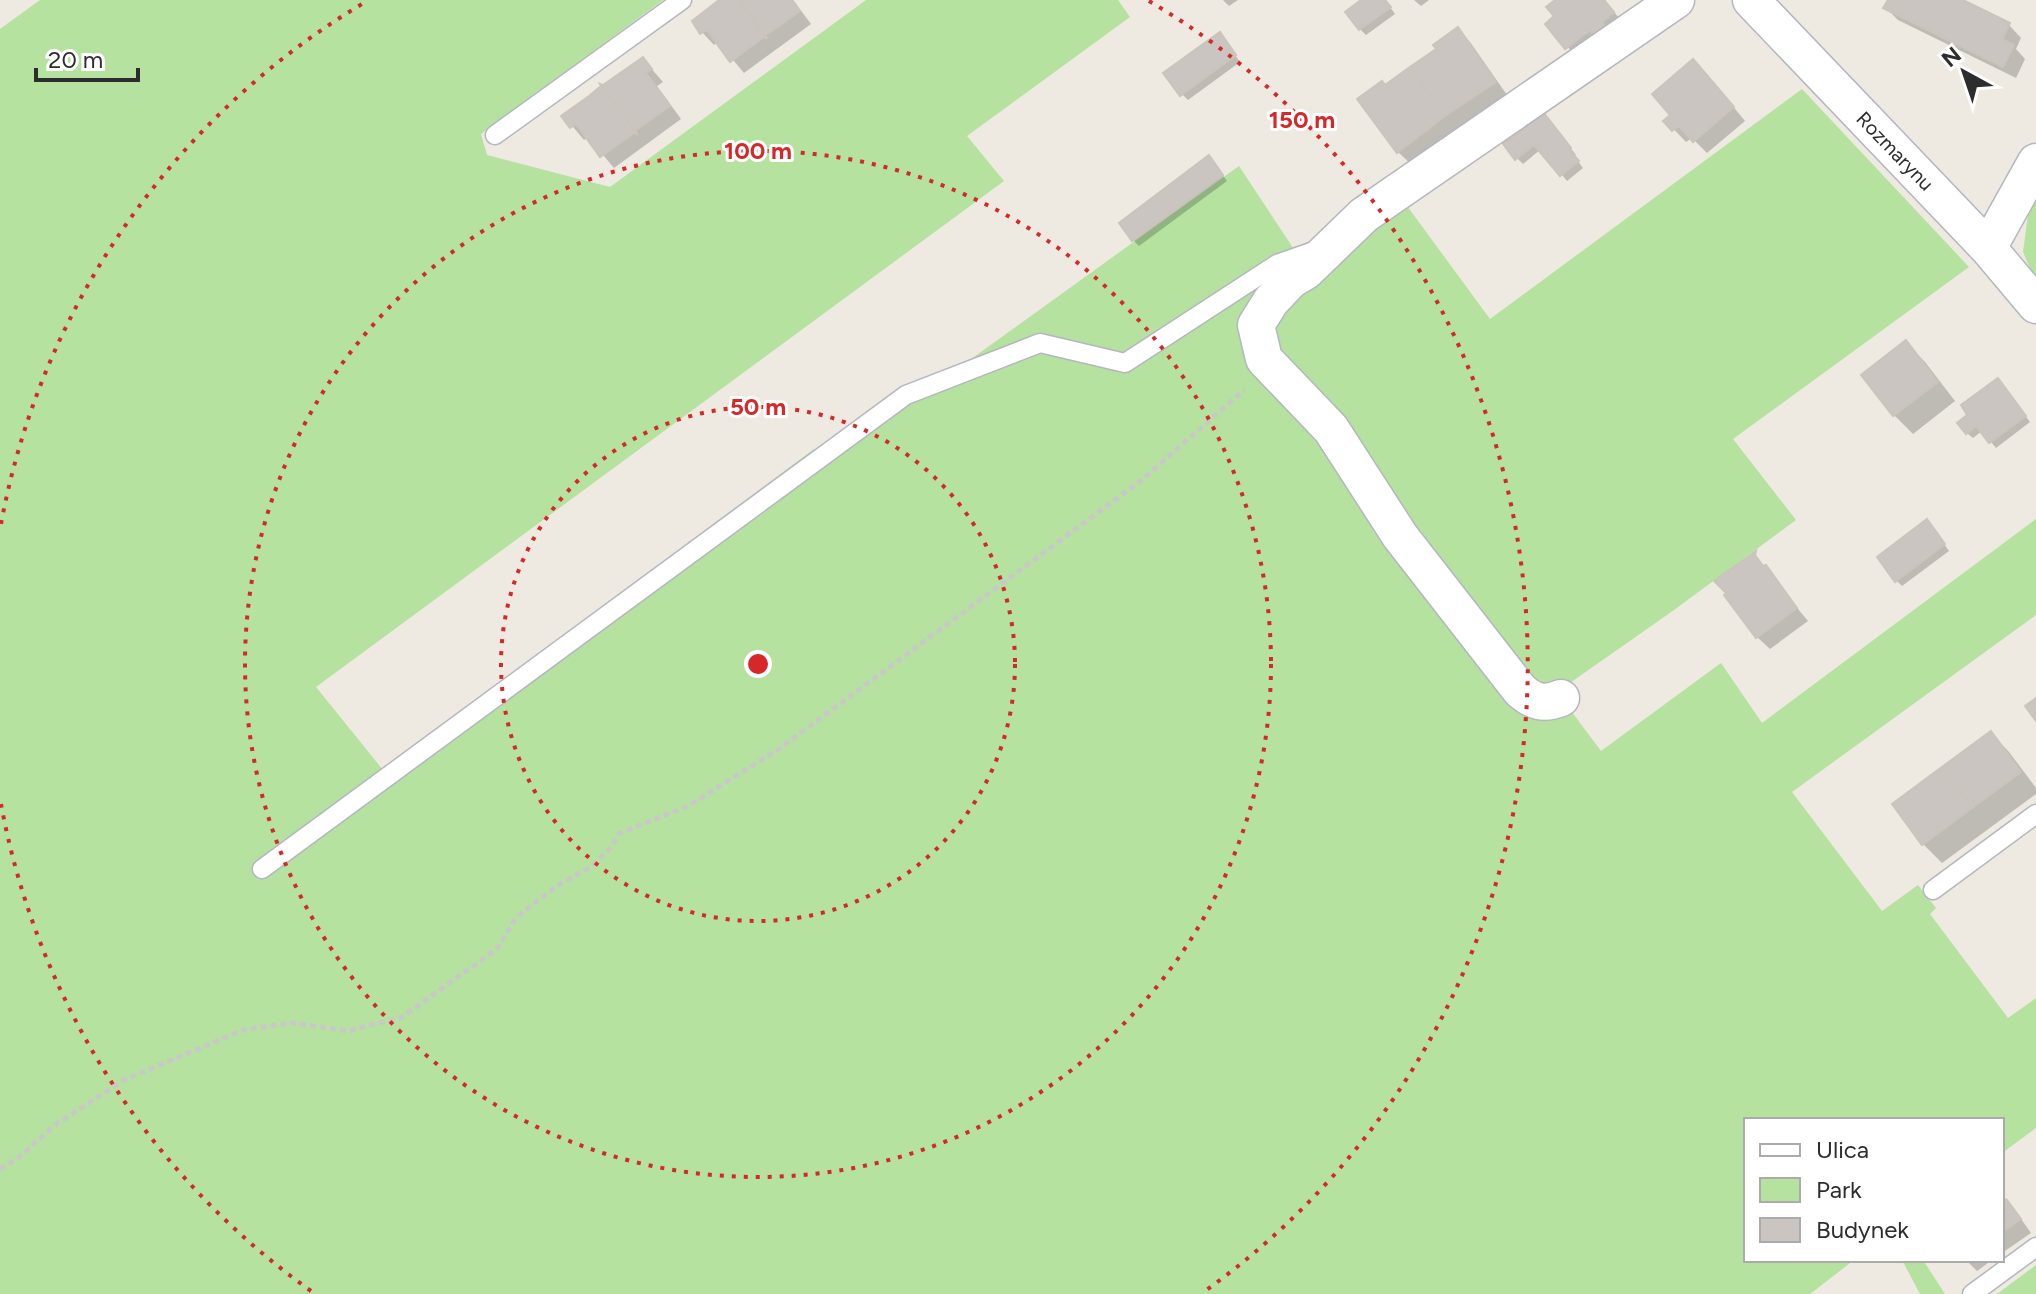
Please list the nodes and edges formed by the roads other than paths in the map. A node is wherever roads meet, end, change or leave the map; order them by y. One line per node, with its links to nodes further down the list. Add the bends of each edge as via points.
1 (682, 0): 4 (lane)
2 (1676, 0): 6 (street, via 1364,215)
3 (1751, 0): 7 (street, Rozmarynu)
4 (495, 135)
5 (2036, 162): 7 (street)
6 (1332, 245): 9 (street, via 1271,301 1256,325 1264,359 1331,429 1400,536 1520,690 1531,700 1550,703); 11 (lane, via 1277,264 1125,363 1040,343 906,395)
7 (1988, 248): 8 (street, Rozmarynu)
8 (2036, 305)
9 (1561, 698)
10 (2036, 814): 12 (lane)
11 (262, 869)
12 (1933, 890)
13 (2036, 1247): 14 (lane)
14 (1972, 1294)

